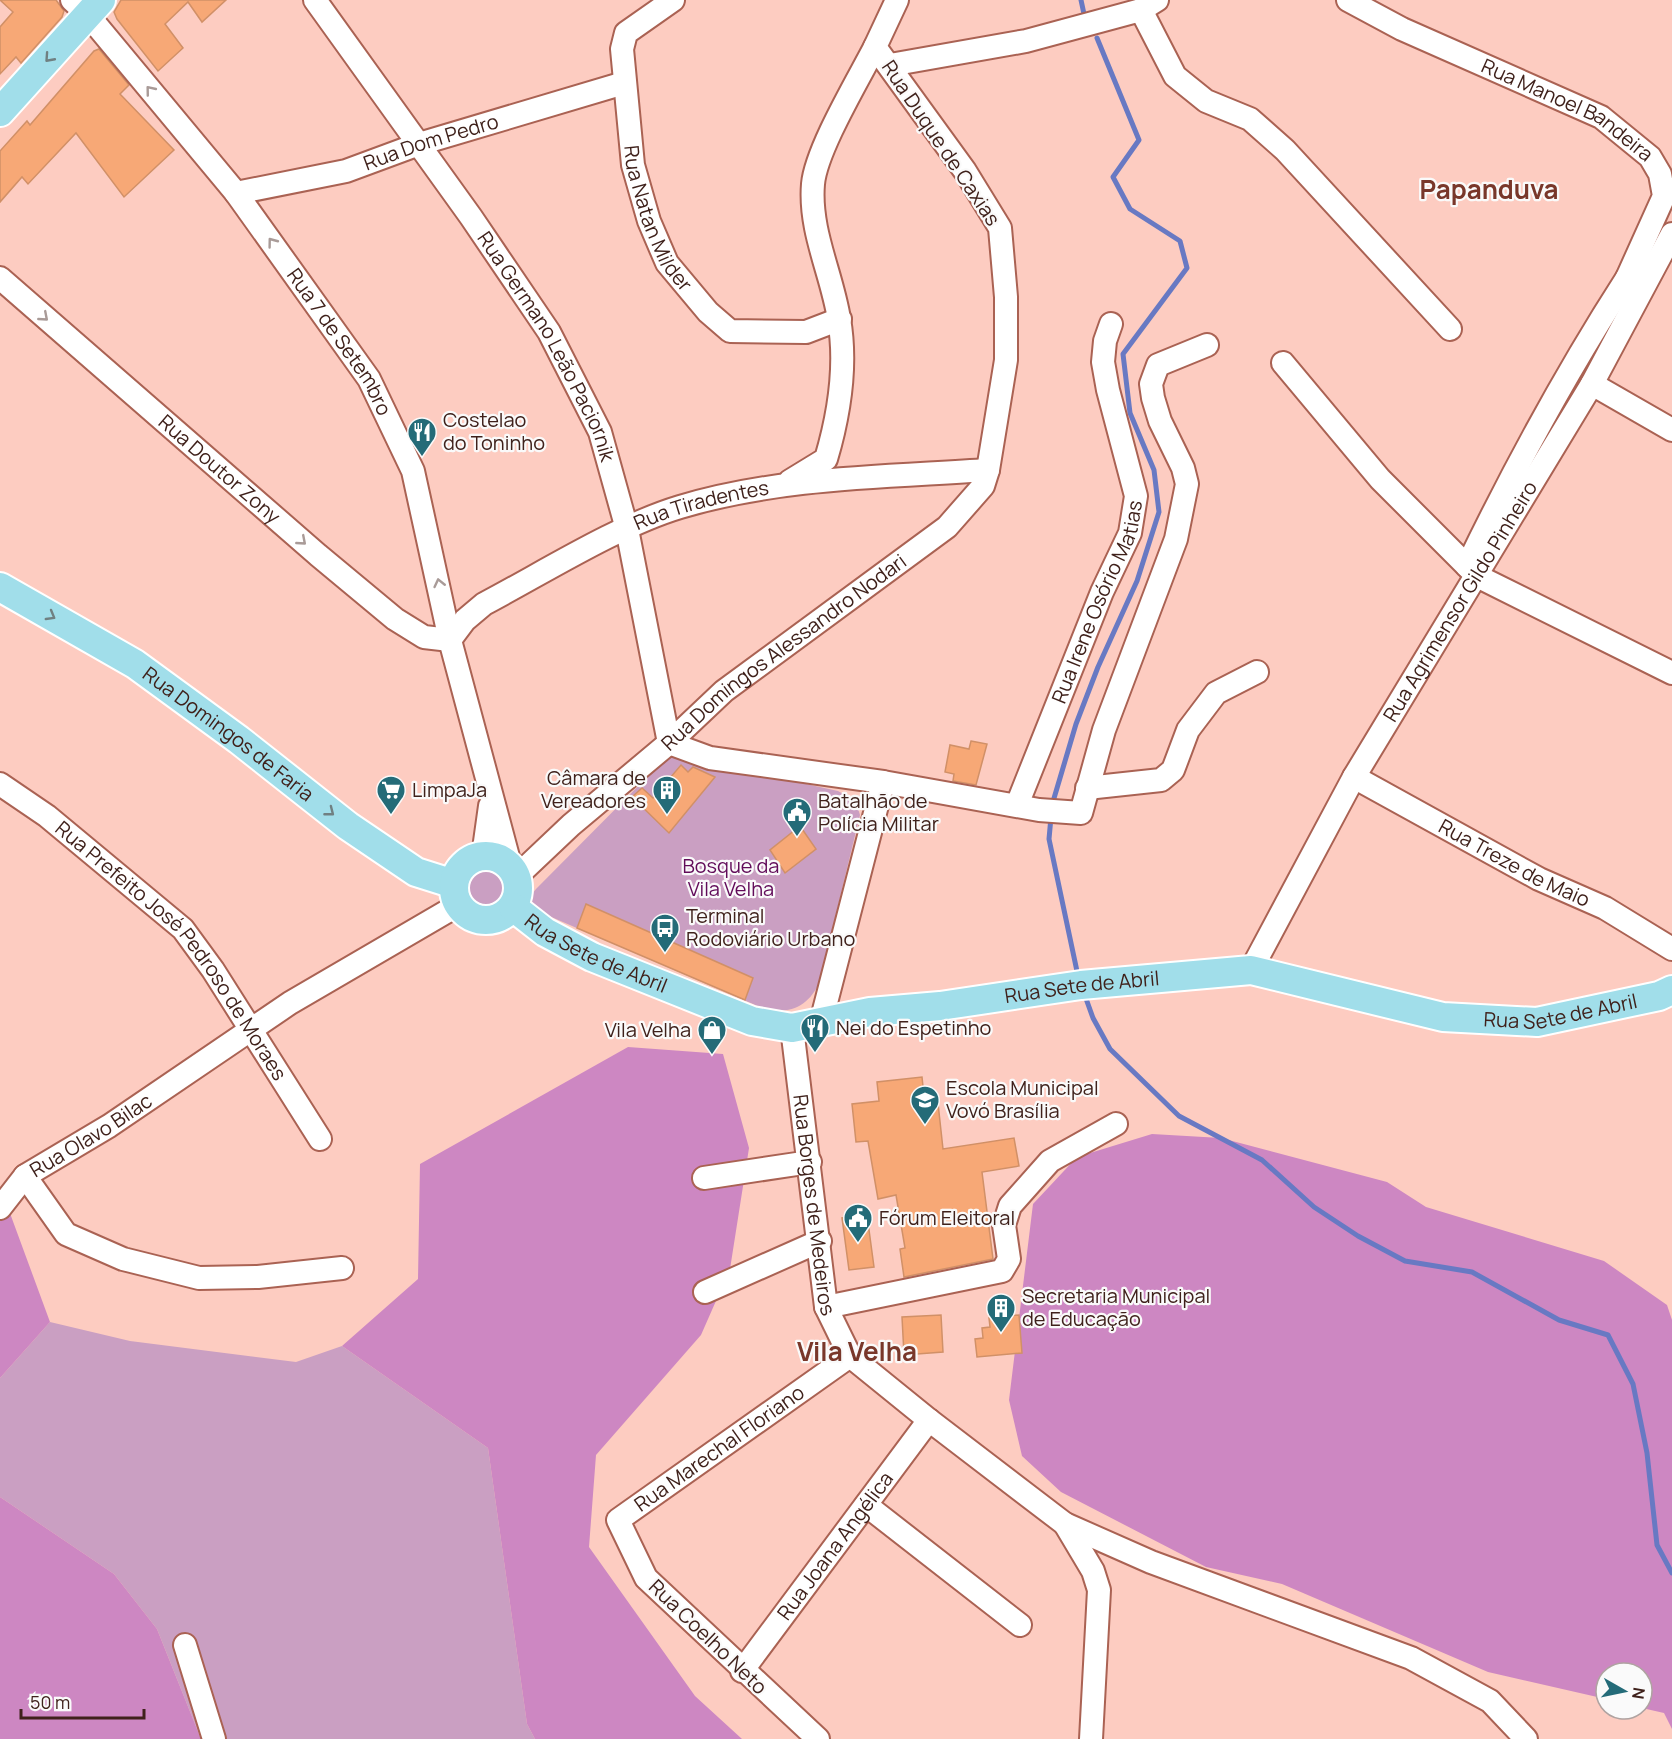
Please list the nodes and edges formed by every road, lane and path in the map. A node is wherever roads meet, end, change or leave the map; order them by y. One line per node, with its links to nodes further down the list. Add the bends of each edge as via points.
1 (315, 0): 8 (street, Rua Germano Leão Paciornik)
2 (336, 0): 8 (street)
3 (672, 0): 10 (street, Rua Natan Milder, via 626,33 622,49)
4 (897, 0): 9 (street, Rua Duque de Caxias)
5 (1348, 0): 16 (street, Rua Manoel Bandeira, via 1402,29 1601,117 1650,156 1660,174 1664,196)
6 (87, 5): 11 (main road, one-way to 11); 13 (street, Rua 7 de Setembro, one-way to 6)
7 (1149, 5): 9 (street, via 1026,41); 19 (street, via 1175,76 1206,100 1250,119 1285,150)
8 (332, 23): 12 (street, Rua Germano Leão Paciornik)
9 (883, 56): 17 (street, via 828,138 813,183 815,227); 24 (street, Rua Duque de Caxias, via 965,171 1000,228 1006,360)
10 (624, 83): 12 (street, Rua Dom Pedro); 17 (street, Rua Natan Milder, via 633,165 649,221 668,263 708,312 730,331 806,332)
11 (0, 112)
12 (419, 144): 13 (street, Rua Dom Pedro, via 346,171); 26 (street, Rua Germano Leão Paciornik, via 549,332 600,432)
13 (236, 193): 29 (street, Rua 7 de Setembro, one-way to 13, via 413,471 369,379)
14 (1672, 234): 16 (street, Rua Agrimensor Gildo Pinheiro)
15 (0, 278): 29 (street, Rua Doutor Zony, one-way to 29, via 395,619 424,637)
16 (1634, 284): 22 (street, Rua Agrimensor Gildo Pinheiro); 27 (street, via 1583,345 1505,488)
17 (840, 320): 25 (street, via 837,422 826,459)
18 (1111, 324): 38 (street, Rua Irene Osório Matias, via 1103,362 1136,496 1130,533 1102,592)
19 (1450, 329)
20 (1207, 345): 36 (street, via 1158,365 1151,384 1160,421 1187,484 1176,539 1104,730)
21 (1283, 363): 27 (street, via 1380,479)
22 (1592, 384): 23 (street); 27 (street, Rua Agrimensor Gildo Pinheiro)
23 (1672, 430)
24 (988, 470): 25 (street, Rua Tiradentes); 32 (street, Rua Domingos Alessandro Nodari, via 982,486 947,527 724,691)
25 (786, 483): 26 (street, Rua Tiradentes, via 680,507)
26 (627, 529): 29 (street, Rua Tiradentes, via 484,604); 32 (street, Rua Germano Leão Paciornik)
27 (1472, 571): 31 (street); 33 (street, Rua Agrimensor Gildo Pinheiro)
28 (0, 586): 41 (main road, Rua Domingos de Faria, one-way to 41, via 135,664 348,826)
29 (450, 640): 37 (street, Rua 7 de Setembro)
30 (1257, 672): 36 (street, via 1216,693 1188,730 1173,770 1161,780)
31 (1672, 673)
32 (669, 742): 34 (street, via 710,758); 40 (street, Rua Domingos Alessandro Nodari)
33 (1354, 777): 43 (street, Rua Treze de Maio, via 1539,879 1605,908); 44 (street, Rua Agrimensor Gildo Pinheiro)
34 (883, 782): 38 (street); 46 (street)
35 (0, 784): 48 (street, Rua Prefeito José Pedroso de Moraes, via 47,816 183,929)
36 (1087, 788): 38 (street, via 1081,813)
37 (492, 799): 39 (street, Rua 7 de Setembro); 40 (street, Rua 7 de Setembro)
38 (1028, 807)
39 (483, 856): 40 (main road, via 494,856); 41 (main road, via 464,864)
40 (514, 872): 42 (main road, via 517,897)
41 (456, 894): 42 (main road, via 475,919 485,921 506,914); 48 (street, Rua Olavo Bilac)
42 (513, 907): 47 (main road, Rua Sete de Abril, via 545,932 592,957 752,1021)
43 (1672, 949)
44 (1251, 970): 45 (main road, Rua Sete de Abril, via 1443,1017 1537,1022); 46 (main road, Rua Sete de Abril, via 1081,985)
45 (1672, 990)
46 (821, 1022): 47 (main road, Rua Sete de Abril)
47 (792, 1028): 51 (street, Rua Borges de Medeiros)
48 (249, 1030): 50 (street, Rua Prefeito José Pedroso de Moraes); 52 (street, Rua Olavo Bilac, via 109,1126)
49 (1116, 1124): 58 (street, via 1050,1161 1010,1206 1004,1225 1009,1259 1002,1271)
50 (320, 1139)
51 (810, 1162): 53 (street); 55 (street, Rua Borges de Medeiros)
52 (25, 1176): 54 (street); 56 (street, Rua Olavo Bilac, via 66,1234 123,1259 200,1278 258,1277)
53 (704, 1178)
54 (0, 1208)
55 (820, 1241): 57 (street); 58 (street, Rua Borges de Medeiros)
56 (342, 1268)
57 (705, 1292)
58 (826, 1307): 59 (street, Rua Borges de Medeiros)
59 (850, 1356): 60 (street, Rua Borges de Medeiros); 62 (street, Rua Marechal Floriano)
60 (929, 1420): 61 (street, Rua Joana Angélica); 63 (street, Rua Borges de Medeiros)
61 (866, 1504): 64 (street); 66 (street, Rua Joana Angélica)
62 (618, 1520): 66 (street, Rua Coelho Neto, via 646,1578)
63 (1065, 1524): 69 (street, via 1093,1571 1099,1590); 70 (street, via 1151,1562 1411,1658 1490,1701)
64 (1020, 1625)
65 (185, 1645): 67 (street)
66 (742, 1671): 68 (street, Rua Coelho Neto)
67 (214, 1739)
68 (818, 1739)
69 (1091, 1739)
70 (1526, 1739)

